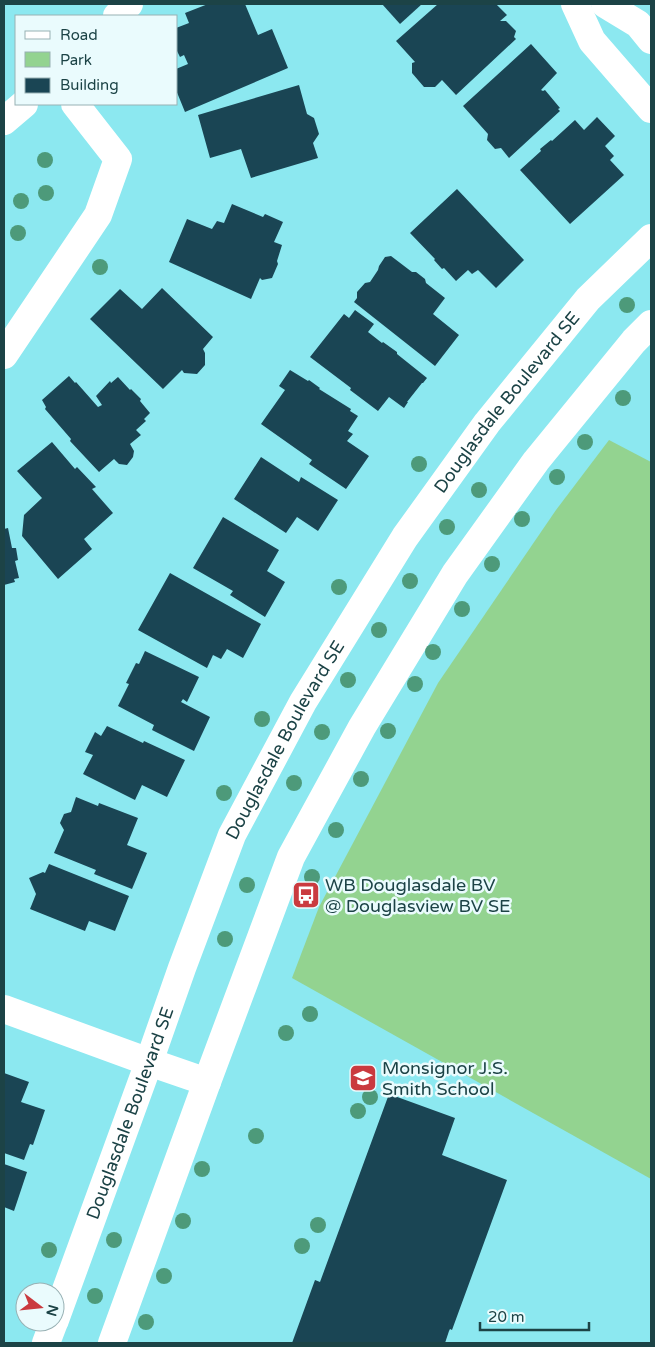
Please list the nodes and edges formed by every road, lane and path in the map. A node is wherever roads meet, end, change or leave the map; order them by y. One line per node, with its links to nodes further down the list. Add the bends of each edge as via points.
1 (129, 4): 4 (street)
2 (575, 4): 8 (street, via 592,41)
3 (605, 4): 5 (street, via 638,24)
4 (117, 15)
5 (651, 40)
6 (23, 105): 9 (street)
7 (76, 105): 12 (street, via 118,158 98,216)
8 (651, 109)
9 (4, 121)
10 (651, 238): 14 (street, Douglasdale Boulevard SE, via 588,299 487,423 405,537 303,702 232,835)
11 (651, 324): 15 (street, via 536,461 455,574 362,727 291,857)
12 (4, 355)
13 (4, 1009): 14 (street)
14 (149, 1062): 15 (street); 16 (street, Douglasdale Boulevard SE)
15 (207, 1082): 17 (street)
16 (65, 1293)
17 (112, 1343)

